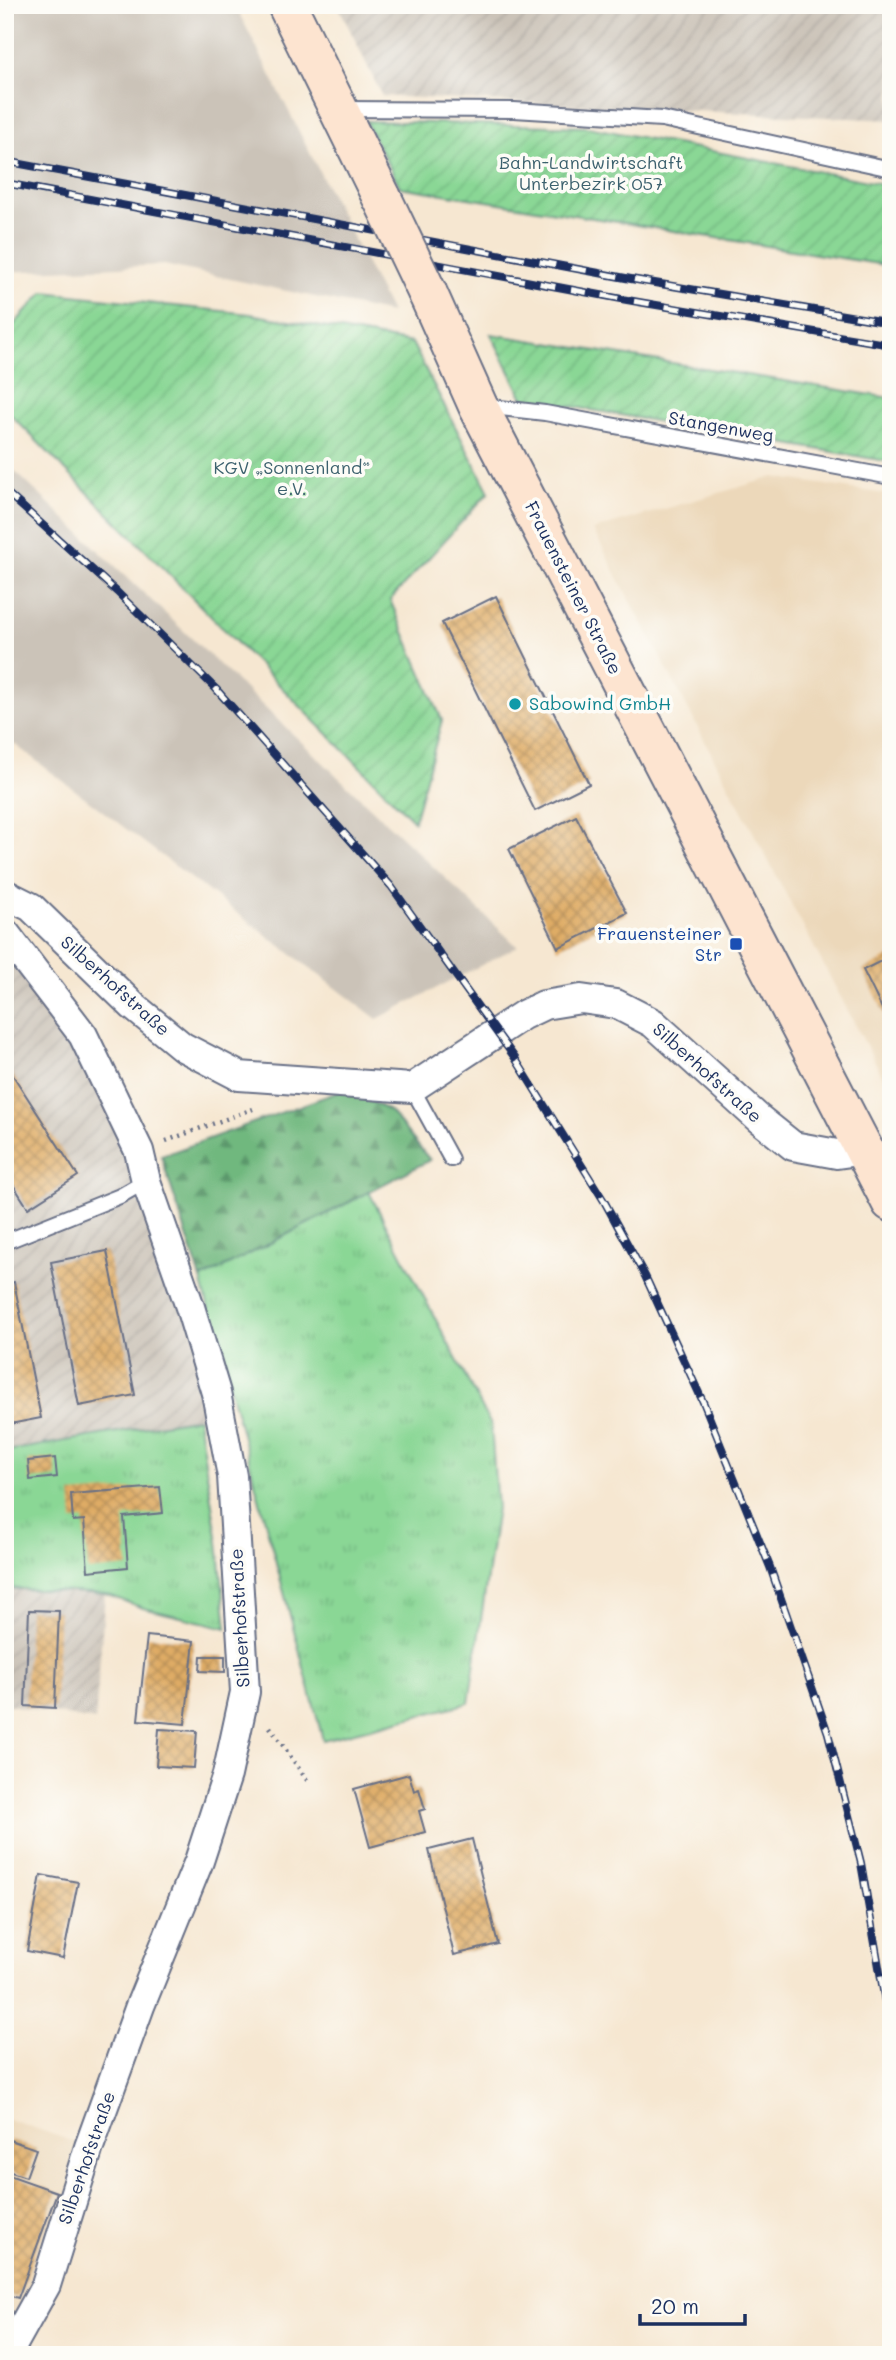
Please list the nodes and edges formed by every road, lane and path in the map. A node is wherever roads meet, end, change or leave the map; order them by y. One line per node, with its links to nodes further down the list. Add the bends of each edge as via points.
1 (287, 5): 2 (main road, Frauensteiner Straße)
2 (337, 108): 3 (lane, via 514,110 662,119); 4 (main road, Frauensteiner Straße, bridge)
3 (891, 169)
4 (478, 406): 5 (lane, Stangenweg, via 545,413); 10 (main road, Frauensteiner Straße)
5 (891, 477)
6 (5, 894): 8 (street, Silberhofstraße, via 31,907 133,1006 183,1047 239,1076)
7 (5, 933): 11 (street, Silberhofstraße, via 83,1035)
8 (296, 1082): 9 (street, Silberhofstraße); 11 (path, via 248,1112)
9 (412, 1088): 10 (street, Silberhofstraße, via 523,1015 544,1005 580,999 616,1004 653,1023 793,1146 837,1154); 12 (lane)
10 (865, 1150): 14 (main road, Frauensteiner Straße)
11 (139, 1151): 13 (street, Silberhofstraße)
12 (451, 1159)
13 (146, 1181): 15 (lane); 16 (street, Silberhofstraße, via 216,1393 232,1476)
14 (891, 1202)
15 (5, 1242)
16 (245, 1692): 17 (path); 18 (street, Silberhofstraße, via 227,1775 199,1861 89,2147 46,2285)
17 (309, 1783)
18 (8, 2355)

